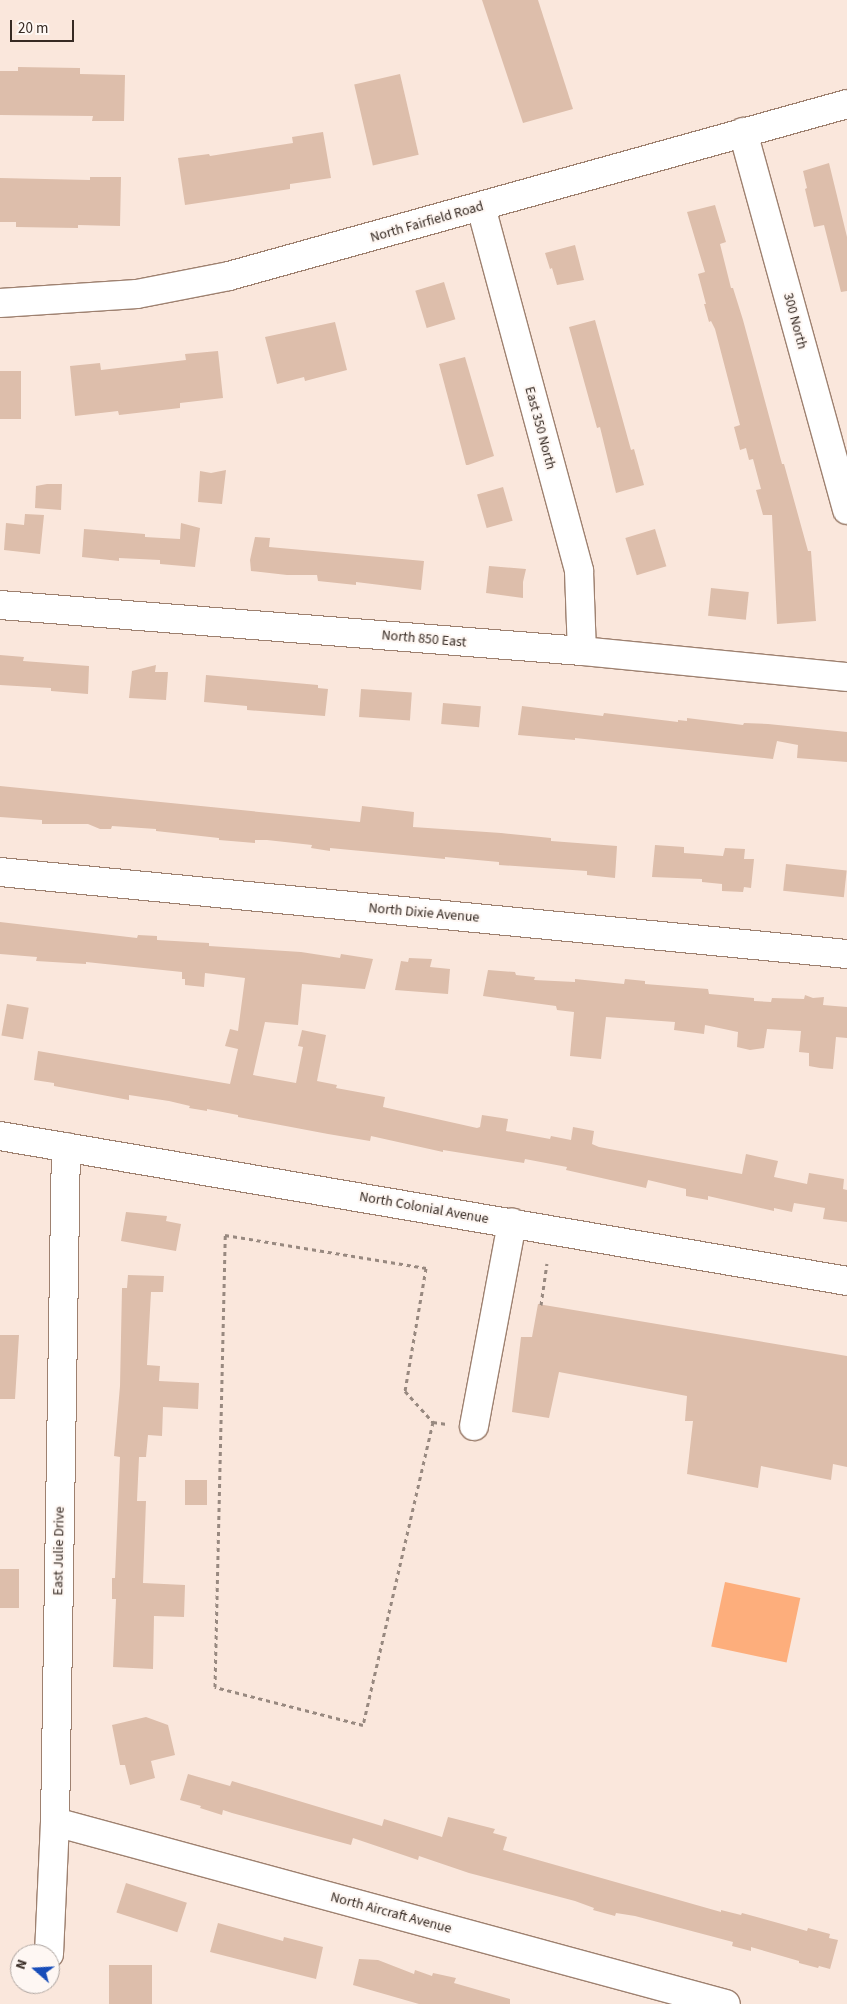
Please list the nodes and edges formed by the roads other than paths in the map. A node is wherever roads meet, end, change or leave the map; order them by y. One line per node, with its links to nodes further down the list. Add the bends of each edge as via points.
1 (847, 104): 2 (street, North Fairfield Road)
2 (743, 132): 3 (street, North Fairfield Road); 5 (street, 300 North)
3 (481, 207): 4 (street, North Fairfield Road, via 264,268 205,281 137,294); 7 (street, East 350 North, via 579,571)
4 (0, 303)
5 (847, 510)
6 (0, 605): 7 (street, North 850 East)
7 (582, 651): 8 (street, North 850 East)
8 (847, 677)
9 (0, 872): 10 (street, North Dixie Avenue)
10 (847, 954)
11 (0, 1136): 12 (street, North Colonial Avenue)
12 (66, 1147): 13 (street, North Colonial Avenue); 16 (street, East Julie Drive)
13 (512, 1223): 14 (street, North Colonial Avenue); 15 (street)
14 (847, 1281)
15 (474, 1426)
16 (55, 1822): 17 (street, East Julie Drive); 18 (street, North Aircraft Avenue)
17 (49, 1944)
18 (726, 2004)

